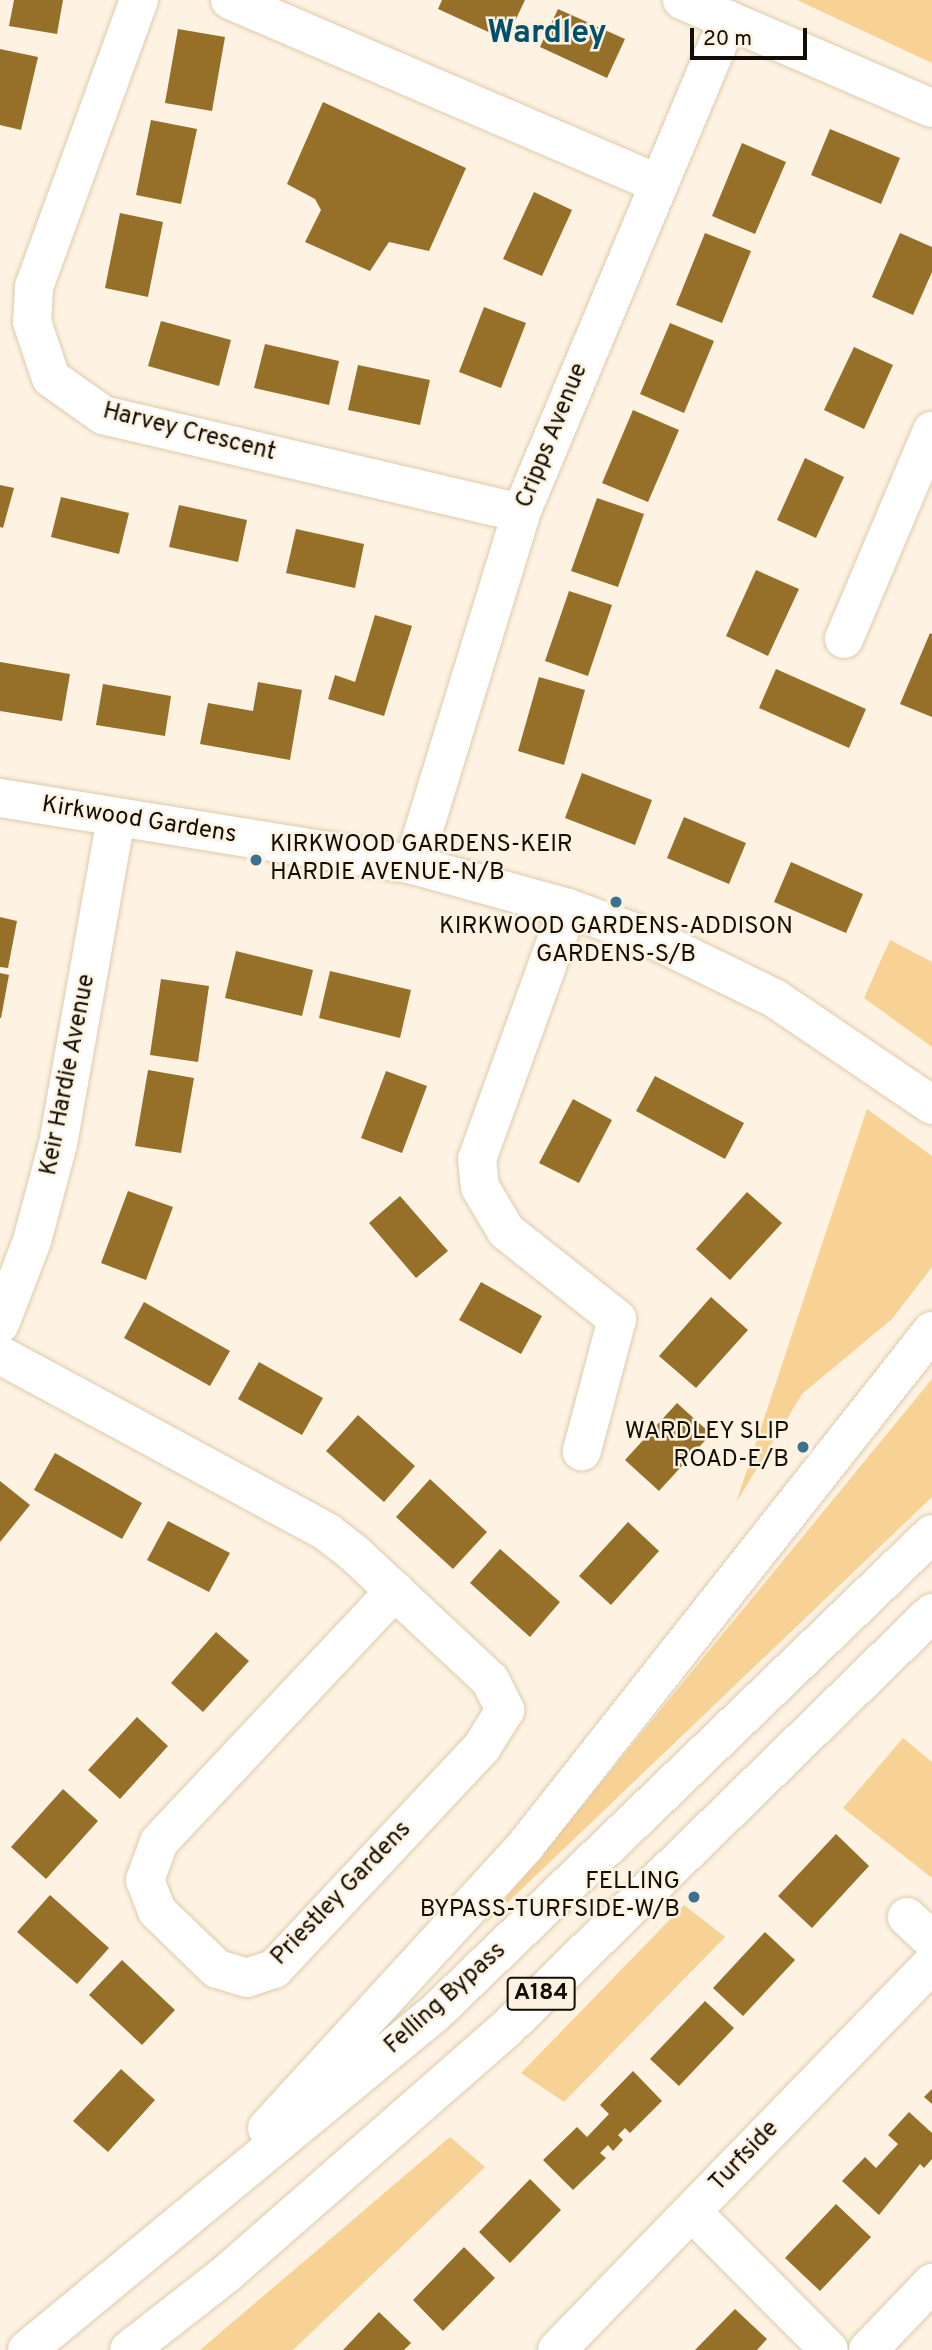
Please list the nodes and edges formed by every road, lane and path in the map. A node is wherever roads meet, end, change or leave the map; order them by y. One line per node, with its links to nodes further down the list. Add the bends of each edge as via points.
1 (139, 0): 8 (main road, Harvey Crescent, via 34,287 32,322 51,378 103,415)
2 (230, 0): 6 (main road)
3 (682, 0): 4 (main road)
4 (728, 20): 5 (main road); 6 (main road, Cripps Avenue)
5 (932, 107)
6 (659, 183): 8 (main road, Cripps Avenue)
7 (932, 431): 9 (main road)
8 (521, 513): 12 (main road, Cripps Avenue)
9 (844, 639)
10 (0, 798): 11 (main road, Kirkwood Gardens)
11 (116, 819): 12 (main road, Kirkwood Gardens); 15 (main road, Keir Hardie Avenue, via 58,1144 32,1241)
12 (413, 865): 13 (main road, Kirkwood Gardens)
13 (568, 908): 14 (main road, Kirkwood Gardens, via 655,940 775,998); 18 (main road, via 477,1159 480,1187 506,1231 617,1319)
14 (932, 1105)
15 (0, 1324)
16 (932, 1331): 24 (main road, via 526,1845)
17 (0, 1355): 20 (main road, Priestley Gardens, via 294,1511)
18 (583, 1451)
19 (932, 1534): 24 (main road, Felling Bypass / A184, via 435,2013)
20 (395, 1591): 20 (main road, Priestley Gardens, via 159,1842 145,1880 157,1911 217,1969 247,1978 274,1969 482,1746 505,1710 490,1680)
21 (932, 1613): 27 (main road, A184, via 507,2028 225,2275)
22 (932, 1964): 23 (main road, Turfside)
23 (692, 2212): 28 (main road, Turfside); 29 (main road)
24 (162, 2243): 26 (main road, Felling Bypass / A184)
25 (932, 2283): 30 (main road)
26 (27, 2350)
27 (129, 2350)
28 (557, 2350)
29 (829, 2350)
30 (868, 2350)

